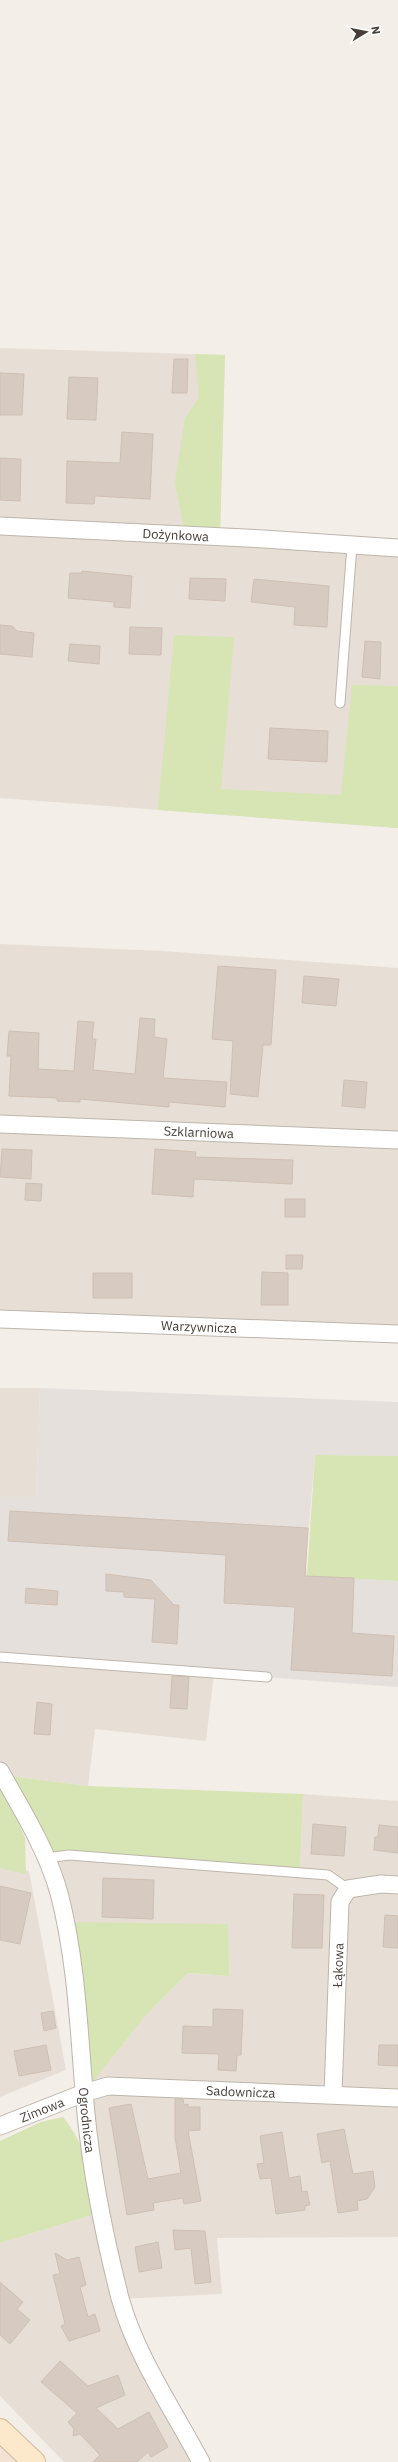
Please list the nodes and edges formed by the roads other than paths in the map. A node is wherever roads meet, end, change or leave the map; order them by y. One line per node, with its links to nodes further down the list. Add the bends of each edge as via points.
1 (0, 526): 2 (street, Dożynkowa)
2 (352, 545): 3 (street, Dożynkowa); 4 (lane)
3 (398, 548)
4 (340, 703)
5 (0, 1124): 6 (street, Szklarniowa)
6 (398, 1140)
7 (0, 1319): 8 (street, Warzywnicza)
8 (398, 1334)
9 (0, 1657): 10 (lane)
10 (267, 1677)
11 (0, 1771): 12 (street, Ogrodnicza)
12 (46, 1858): 14 (lane, via 69,1855 328,1875); 15 (street, Ogrodnicza, via 68,1932 80,2022)
13 (398, 1885): 14 (street, via 381,1884)
14 (348, 1890): 16 (street, Łąkowa, via 340,1902)
15 (84, 2093): 16 (street, Sadownicza, via 108,2086); 18 (street, Zimowa); 21 (street, Ogrodnicza, via 98,2193 121,2299 142,2354)
16 (334, 2094): 17 (street, Sadownicza)
17 (398, 2098)
18 (0, 2126)
19 (0, 2430): 20 (street)
20 (34, 2462)
21 (201, 2462)

